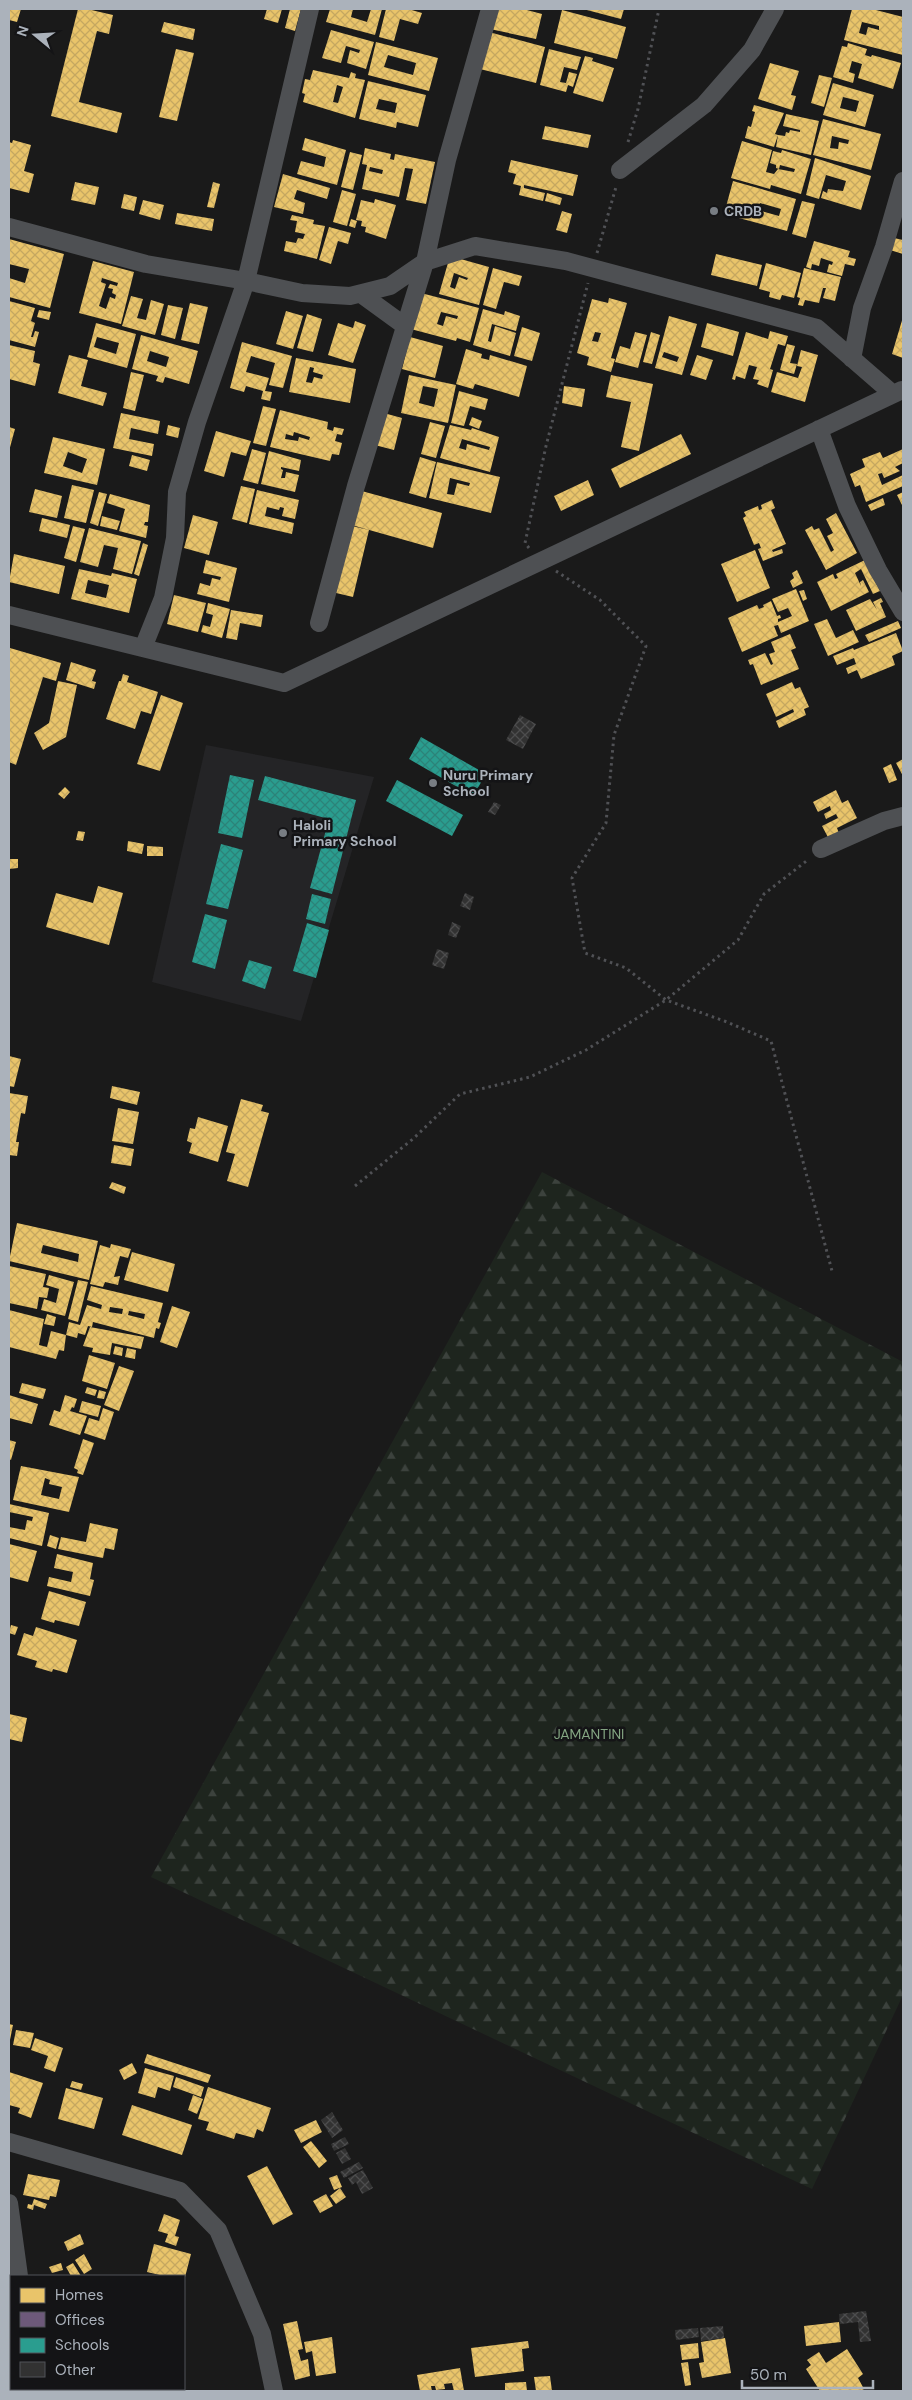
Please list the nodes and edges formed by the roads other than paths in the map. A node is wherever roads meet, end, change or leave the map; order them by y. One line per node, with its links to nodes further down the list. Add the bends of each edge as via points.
1 (310, 9): 8 (street)
2 (490, 9): 7 (street, via 447,160)
3 (775, 9): 4 (street, via 752,50 704,105)
4 (620, 170)
5 (903, 181): 11 (street, via 862,308)
6 (9, 227): 8 (street, via 146,264)
7 (425, 262): 9 (street, via 390,286); 10 (street); 11 (street, via 475,246 566,261 817,328)
8 (246, 280): 9 (street, via 302,293); 17 (street, via 197,422 177,492 176,538 163,598)
9 (361, 294): 10 (street)
10 (405, 326): 16 (street, via 356,486)
11 (852, 359): 12 (street)
12 (898, 392): 13 (street)
13 (819, 429): 14 (street, via 847,506); 17 (street, via 284,683)
14 (903, 612)
15 (9, 615): 17 (street)
16 (319, 623)
17 (143, 648)
18 (903, 816): 19 (street, via 884,821)
19 (822, 849)
20 (9, 2142): 23 (street, via 180,2190 218,2230 262,2334)
21 (9, 2203): 22 (street)
22 (19, 2275)
23 (274, 2391)

